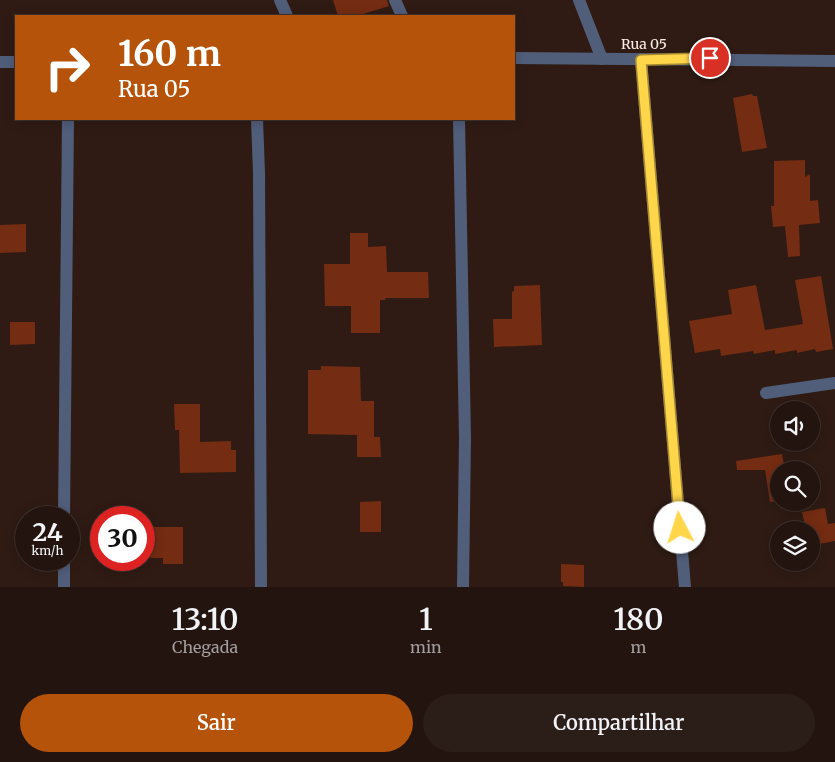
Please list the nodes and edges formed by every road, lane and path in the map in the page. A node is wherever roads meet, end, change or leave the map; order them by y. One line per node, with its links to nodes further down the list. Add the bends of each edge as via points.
1 (280, 0): 4 (street)
2 (396, 0): 5 (street)
3 (578, 0): 7 (street)
4 (286, 15)
5 (402, 15)
6 (515, 58): 7 (street, Rua 05)
7 (602, 59): 8 (street, Rua 05)
8 (641, 60): 9 (street, Rua 05); 22 (street)
9 (835, 61)
10 (0, 62): 11 (street)
11 (15, 62)
12 (68, 120): 17 (street)
13 (257, 120): 20 (street)
14 (459, 120): 21 (street, via 465,438)
15 (835, 383): 16 (street)
16 (766, 393)
17 (64, 506)
18 (64, 571): 19 (street)
19 (64, 587)
20 (261, 587)
21 (464, 587)
22 (685, 587)

